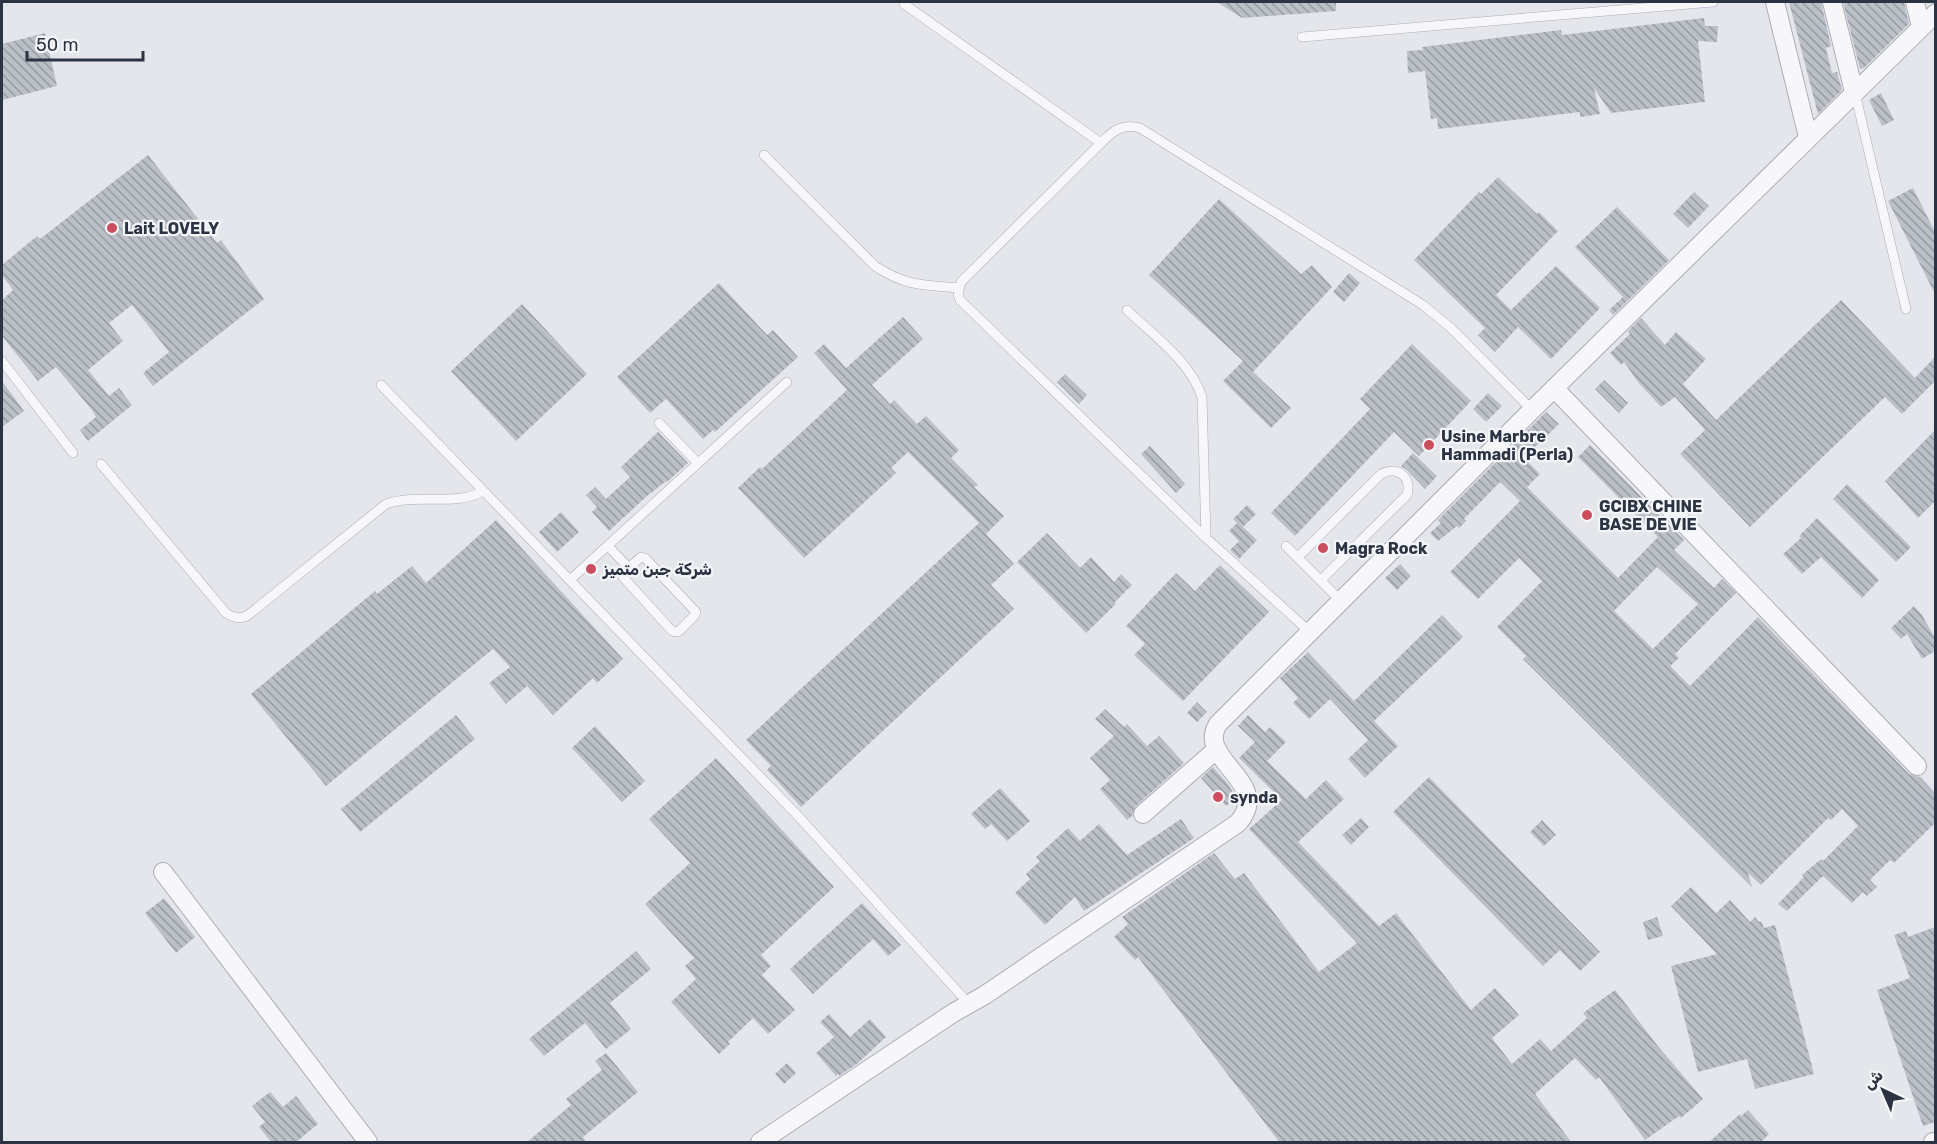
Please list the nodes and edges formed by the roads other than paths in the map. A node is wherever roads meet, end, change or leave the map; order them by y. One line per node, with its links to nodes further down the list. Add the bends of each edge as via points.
1 (1713, 2): 8 (lane)
2 (1775, 2): 10 (street)
3 (1832, 2): 9 (street)
4 (1915, 2): 7 (street)
5 (904, 4): 11 (lane)
6 (1935, 13): 7 (street)
7 (1921, 27): 9 (street)
8 (1302, 37)
9 (1854, 92): 10 (street); 14 (lane)
10 (1808, 137): 19 (street)
11 (1101, 143): 13 (lane); 20 (lane, via 1113,131 1126,126 1150,134 1423,305)
12 (764, 155): 13 (lane, via 886,274 912,284)
13 (959, 288): 26 (lane, via 964,305)
14 (1906, 309)
15 (1127, 310): 26 (lane, via 1188,368 1199,388)
16 (2, 361): 22 (lane)
17 (787, 382): 24 (lane)
18 (381, 385): 25 (lane)
19 (1554, 388): 20 (street); 36 (street)
20 (1532, 410): 33 (street)
21 (659, 423): 24 (lane)
22 (73, 453)
23 (101, 464): 25 (lane, via 226,613 240,618 248,616 387,504 472,497)
24 (698, 464): 27 (lane)
25 (483, 490): 31 (lane)
26 (1206, 538): 34 (lane)
27 (608, 546): 30 (lane); 31 (lane)
28 (1286, 546): 29 (lane)
29 (1298, 557): 32 (lane); 32 (lane, via 1381,474 1388,470 1403,474 1409,488 1407,495)
30 (628, 567): 30 (lane, via 623,574 625,580 672,631 678,632 695,615 695,610 645,558 638,558)
31 (570, 580): 39 (lane, via 799,817)
32 (1321, 580): 33 (lane)
33 (1341, 601): 34 (street)
34 (1310, 632): 35 (street, via 1218,724 1213,736)
35 (1217, 749): 37 (street); 39 (street, via 1248,798 1238,823)
36 (1917, 766)
37 (1143, 814)
38 (163, 872): 40 (street)
39 (969, 1004): 41 (street)
40 (368, 1143)
41 (760, 1143)

